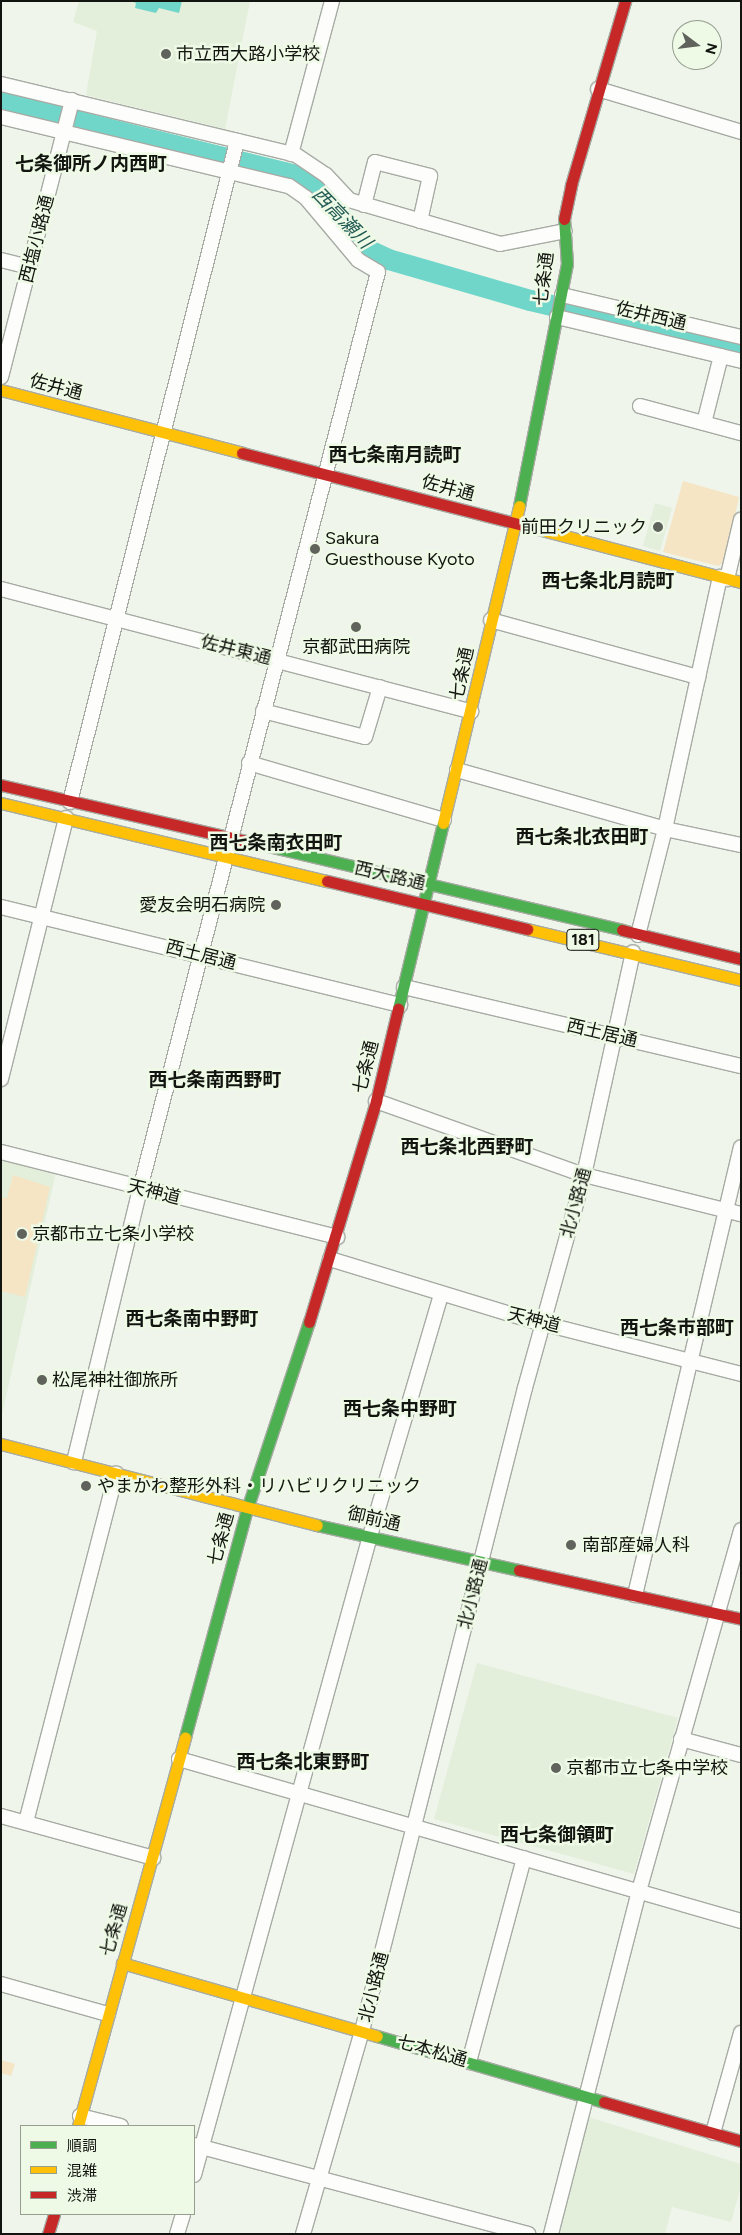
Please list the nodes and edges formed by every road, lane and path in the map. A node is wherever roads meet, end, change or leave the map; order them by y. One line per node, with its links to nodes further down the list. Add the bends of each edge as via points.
1 (332, 1): 10 (street)
2 (625, 1): 4 (main road, 七条通)
3 (1, 84): 5 (street)
4 (598, 89): 8 (street); 14 (main road, 七条通, via 571,184)
5 (72, 100): 7 (street, 西塩小路通); 9 (street)
6 (1, 117): 7 (street)
7 (64, 132): 11 (street); 16 (street, 西塩小路通)
8 (741, 132)
9 (237, 141): 10 (street); 11 (street)
10 (291, 154): 12 (street, via 326,175 349,200)
11 (230, 171): 26 (street); 28 (street, via 289,186 306,198 358,260 378,272)
12 (364, 205): 13 (street); 13 (street, via 375,162 430,176)
13 (420, 221): 14 (street, via 500,244)
14 (565, 231): 17 (main road, 七条通, via 567,264)
15 (1, 260): 16 (street)
16 (30, 267): 22 (street, 西塩小路通)
17 (561, 297): 18 (main road, 七条通); 19 (street, 佐井西通)
18 (557, 317): 20 (street); 30 (main road, 七条通)
19 (741, 337)
20 (721, 356): 21 (street); 25 (street)
21 (741, 361)
22 (1, 377)
23 (1, 390): 26 (main road, 佐井通)
24 (640, 406): 25 (street)
25 (704, 423): 27 (street)
26 (162, 432): 28 (main road, 佐井通); 34 (street)
27 (741, 433)
28 (325, 474): 30 (main road, 佐井通); 36 (street)
29 (741, 520): 31 (street)
30 (515, 524): 31 (main road, 佐井通); 35 (main road, 七条通)
31 (723, 578): 32 (main road, 佐井通); 37 (street)
32 (741, 582)
33 (1, 589): 34 (street, 佐井東通)
34 (116, 619): 36 (street, 佐井東通); 45 (street)
35 (491, 620): 37 (street); 40 (main road, 七条通)
36 (277, 660): 38 (street, 佐井東通); 39 (street)
37 (698, 677): 48 (street)
38 (380, 687): 39 (street, via 365,737); 40 (street, 佐井東通)
39 (263, 711): 41 (street)
40 (472, 712): 42 (main road, 七条通)
41 (250, 763): 47 (street); 49 (street)
42 (457, 770): 47 (main road, 七条通); 48 (street)
43 (1, 785): 45 (main road, 西大路通 / 181)
44 (1, 802): 46 (main road, 西大路通 / 181)
45 (70, 802): 49 (main road, 西大路通 / 181)
46 (66, 818): 51 (main road, 西大路通 / 181); 55 (street)
47 (444, 820): 52 (main road, 七条通)
48 (666, 829): 50 (street); 56 (street)
49 (230, 840): 51 (street); 52 (main road, 西大路通 / 181)
50 (741, 845)
51 (226, 856): 53 (main road, 西大路通 / 181); 58 (street)
52 (430, 884): 53 (main road, 七条通); 56 (main road, 西大路通 / 181)
53 (425, 903): 57 (main road, 西大路通 / 181); 61 (main road, 七条通)
54 (1, 906): 55 (street, 西土居通)
55 (42, 916): 58 (street, 西土居通); 65 (street)
56 (638, 935): 59 (main road, 西大路通 / 181)
57 (633, 952): 60 (main road, 西大路通 / 181); 63 (street, 北小路通)
58 (201, 955): 62 (street, 西土居通); 70 (street)
59 (741, 959)
60 (741, 980)
61 (404, 987): 62 (main road, 七条通); 63 (street, 西土居通)
62 (400, 1005): 66 (main road, 七条通)
63 (614, 1036): 64 (street, 西土居通); 69 (street, 北小路通)
64 (741, 1066)
65 (1, 1079)
66 (376, 1101): 69 (street); 73 (main road, 七条通)
67 (741, 1147): 71 (street)
68 (1, 1152): 70 (street, 天神道)
69 (584, 1175): 71 (street); 76 (street, 北小路通)
70 (140, 1189): 73 (street, 天神道); 80 (street)
71 (725, 1210): 72 (street); 77 (street)
72 (741, 1214)
73 (336, 1237): 74 (main road, 七条通)
74 (330, 1259): 75 (street, 天神道); 82 (main road, 七条通)
75 (441, 1294): 76 (street, 天神道); 84 (street)
76 (543, 1323): 77 (street, 天神道); 85 (street, 北小路通)
77 (690, 1361): 78 (street, 天神道); 86 (street)
78 (741, 1374)
79 (1, 1444): 80 (main road, 御前通)
80 (74, 1462): 81 (main road, 御前通)
81 (116, 1473): 82 (main road, 御前通); 94 (street)
82 (247, 1509): 84 (main road, 御前通); 91 (main road, 七条通)
83 (741, 1530): 87 (street)
84 (370, 1536): 85 (main road, 御前通); 92 (street)
85 (481, 1561): 86 (main road, 御前通); 95 (street, 北小路通)
86 (635, 1595): 87 (main road, 御前通)
87 (718, 1615): 88 (main road, 御前通); 89 (street)
88 (741, 1619)
89 (681, 1739): 90 (street); 98 (street)
90 (741, 1755)
91 (179, 1759): 92 (street); 96 (main road, 七条通)
92 (300, 1794): 95 (street); 102 (street)
93 (1, 1816): 94 (street)
94 (26, 1822): 96 (street)
95 (414, 1826): 97 (street); 104 (street, 北小路通)
96 (153, 1858): 100 (main road, 七条通)
97 (524, 1858): 98 (street); 106 (street)
98 (640, 1891): 99 (street); 107 (street)
99 (741, 1921)
100 (122, 1963): 102 (main road, 七本松通); 103 (main road, 七条通)
101 (1, 1984): 103 (street)
102 (243, 1997): 104 (main road, 七本松通); 112 (street)
103 (108, 2014): 108 (main road, 七条通)
104 (362, 2032): 106 (main road, 七本松通); 114 (street, 北小路通)
105 (741, 2033): 110 (street)
106 (469, 2062): 107 (main road, 七本松通)
107 (587, 2095): 110 (main road, 七本松通); 121 (street)
108 (79, 2121): 109 (street)
109 (113, 2125)
110 (713, 2132): 111 (main road, 七本松通)
111 (741, 2141)
112 (198, 2146): 113 (street); 114 (street)
113 (195, 2168)
114 (320, 2178): 119 (street, 北小路通); 120 (street)
115 (54, 2215): 117 (main road)
116 (183, 2215): 118 (street)
117 (48, 2234)
118 (177, 2234)
119 (303, 2234)
120 (528, 2234)
121 (551, 2234)

